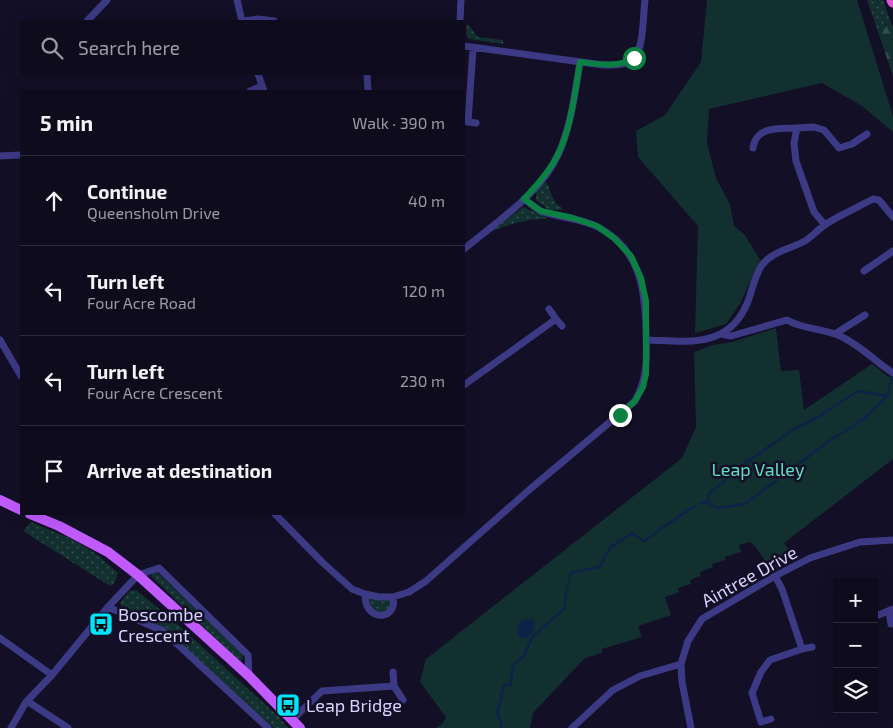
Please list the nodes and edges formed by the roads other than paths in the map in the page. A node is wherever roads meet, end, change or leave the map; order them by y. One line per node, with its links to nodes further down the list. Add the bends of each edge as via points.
1 (107, 0): 5 (street)
2 (237, 0): 6 (street)
3 (461, 0): 9 (street)
4 (645, 0): 12 (street, via 641,39 634,58 616,65)
5 (88, 20)
6 (243, 20)
7 (250, 20): 8 (street)
8 (266, 20)
9 (460, 20)
10 (465, 46): 11 (street)
11 (473, 48): 12 (street); 17 (street)
12 (580, 62): 24 (street, via 571,115 558,156)
13 (258, 75): 15 (street)
14 (367, 75): 16 (street)
15 (263, 88)
16 (368, 90)
17 (466, 122): 18 (street)
18 (476, 123)
19 (797, 128): 20 (street, via 824,130 839,148); 21 (street, via 764,130); 26 (street, via 794,143 796,162 814,212)
20 (866, 134)
21 (753, 148)
22 (20, 155): 23 (street)
23 (0, 156)
24 (524, 199): 27 (street); 37 (street, via 541,211 597,226 631,256 641,278 646,301)
25 (893, 217): 26 (street, via 879,200 874,199)
26 (825, 225): 34 (street, via 803,242 779,251 762,265 745,309 728,330)
27 (465, 248)
28 (893, 251): 29 (street)
29 (864, 271)
30 (549, 309): 32 (street)
31 (865, 315): 35 (street)
32 (556, 319): 33 (street); 40 (street)
33 (562, 326)
34 (720, 334): 35 (street, via 731,336 787,320); 37 (street, via 698,341)
35 (835, 334): 38 (street)
36 (0, 340): 39 (street)
37 (646, 340): 49 (street, via 646,374 635,401 426,581)
38 (892, 372)
39 (20, 374)
40 (465, 382)
41 (0, 500): 42 (main road)
42 (20, 509)
43 (32, 515): 46 (main road, via 108,552)
44 (277, 515): 48 (street, via 346,584)
45 (893, 540): 47 (street, Aintree Drive, via 860,542 839,548)
46 (138, 575): 50 (street); 60 (main road); 60 (street, via 159,568 248,655)
47 (775, 576): 56 (street); 57 (street, Aintree Drive, via 702,619 688,641)
48 (365, 594): 49 (street); 49 (street, via 366,606 379,616 392,610)
49 (393, 597)
50 (108, 607): 59 (street); 68 (street, via 163,631)
51 (891, 610): 52 (street); 53 (street)
52 (878, 615)
53 (891, 624)
54 (0, 638): 59 (street)
55 (812, 647): 56 (street)
56 (802, 649): 64 (street, via 770,660 758,678 752,693 754,704 761,722)
57 (681, 664): 70 (street, via 640,676 613,690); 71 (street, Aintree Drive)
58 (393, 672): 61 (street)
59 (52, 675): 63 (street)
60 (249, 676): 65 (main road)
61 (394, 686): 62 (street); 65 (street, via 322,691)
62 (403, 700)
63 (27, 701): 66 (street); 67 (street)
64 (771, 719)
65 (292, 720): 69 (main road)
66 (11, 728)
67 (68, 728)
68 (268, 728)
69 (300, 728)
70 (572, 728)
71 (691, 728)

